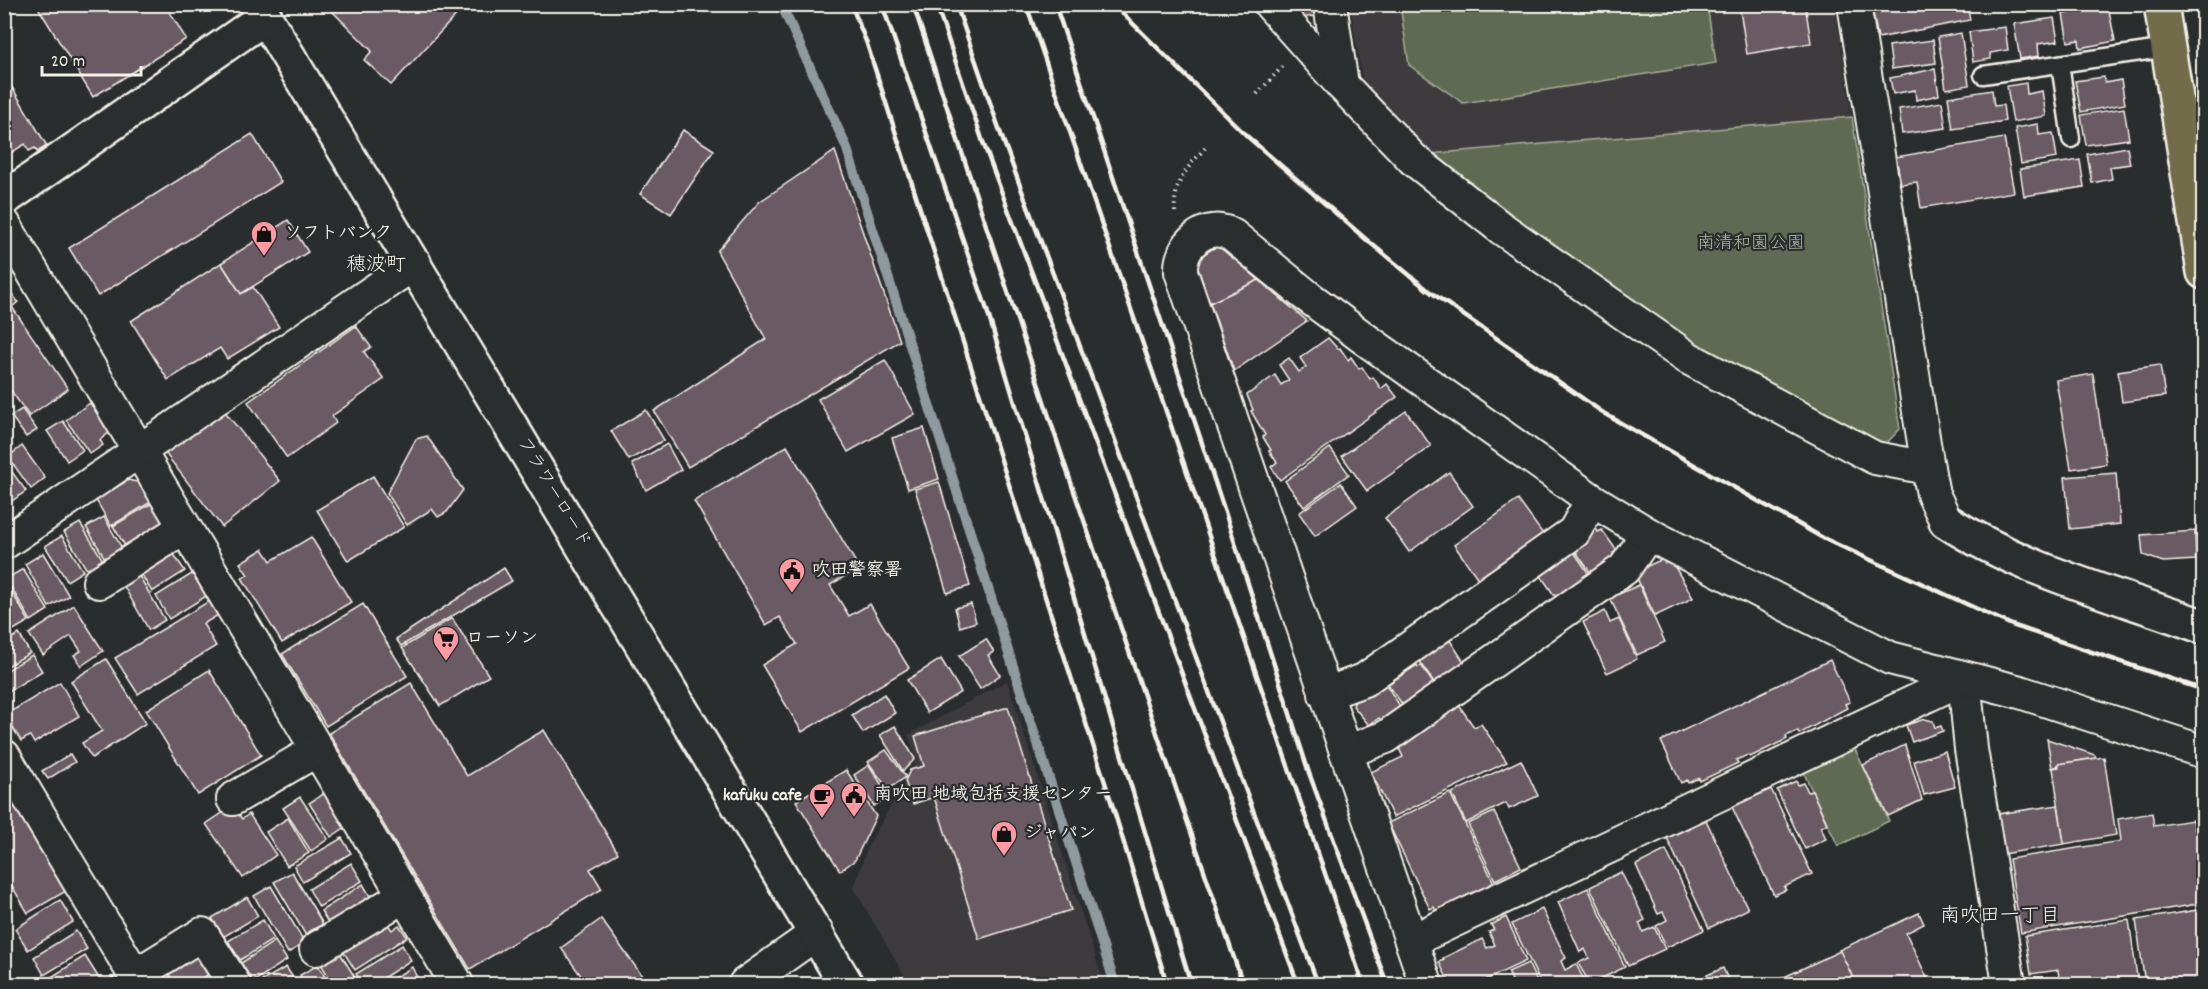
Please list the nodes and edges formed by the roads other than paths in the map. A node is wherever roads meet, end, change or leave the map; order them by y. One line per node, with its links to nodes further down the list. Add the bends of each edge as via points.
1 (1270, 4): 9 (street)
2 (1330, 4): 9 (street)
3 (1854, 4): 16 (street)
4 (2161, 4): 6 (main road)
5 (266, 9): 11 (street); 14 (street, フラワーロード)
6 (2168, 48): 7 (lane); 13 (main road)
7 (2060, 64): 8 (lane); 10 (lane)
8 (1983, 75)
9 (1342, 86): 16 (street, via 1413,159 1501,228 1688,358 1875,458)
10 (2071, 139)
11 (4, 199)
12 (4, 224): 15 (street)
13 (2203, 262)
14 (415, 263): 15 (street); 32 (street, フラワーロード)
15 (139, 451): 19 (street); 21 (street)
16 (1928, 468): 18 (street, via 1933,494)
17 (1592, 500): 20 (street); 25 (street, via 1574,532 1364,680); 25 (street, via 1307,296 1232,235 1213,230 1201,234 1188,244 1180,262 1181,272)
18 (1946, 520): 23 (street, via 2027,563)
19 (184, 528): 22 (street); 26 (street)
20 (1648, 534): 24 (street, via 1890,658); 27 (street, via 1624,569 1386,737)
21 (4, 543)
22 (99, 582)
23 (2204, 627)
24 (1964, 678): 28 (street, via 2020,692); 33 (street); 41 (street, via 1971,748)
25 (1325, 694): 27 (street)
26 (317, 750): 30 (street); 31 (street)
27 (1346, 752): 33 (street)
28 (2204, 752)
29 (4, 756): 35 (street)
30 (233, 799)
31 (404, 896): 34 (street); 37 (street)
32 (818, 933): 38 (street); 39 (street, フラワーロード)
33 (1411, 941): 40 (street)
34 (316, 949)
35 (137, 980): 36 (street, via 202,934)
36 (234, 984)
37 (457, 984)
38 (745, 984)
39 (846, 984)
40 (1426, 984)
41 (2009, 984)

